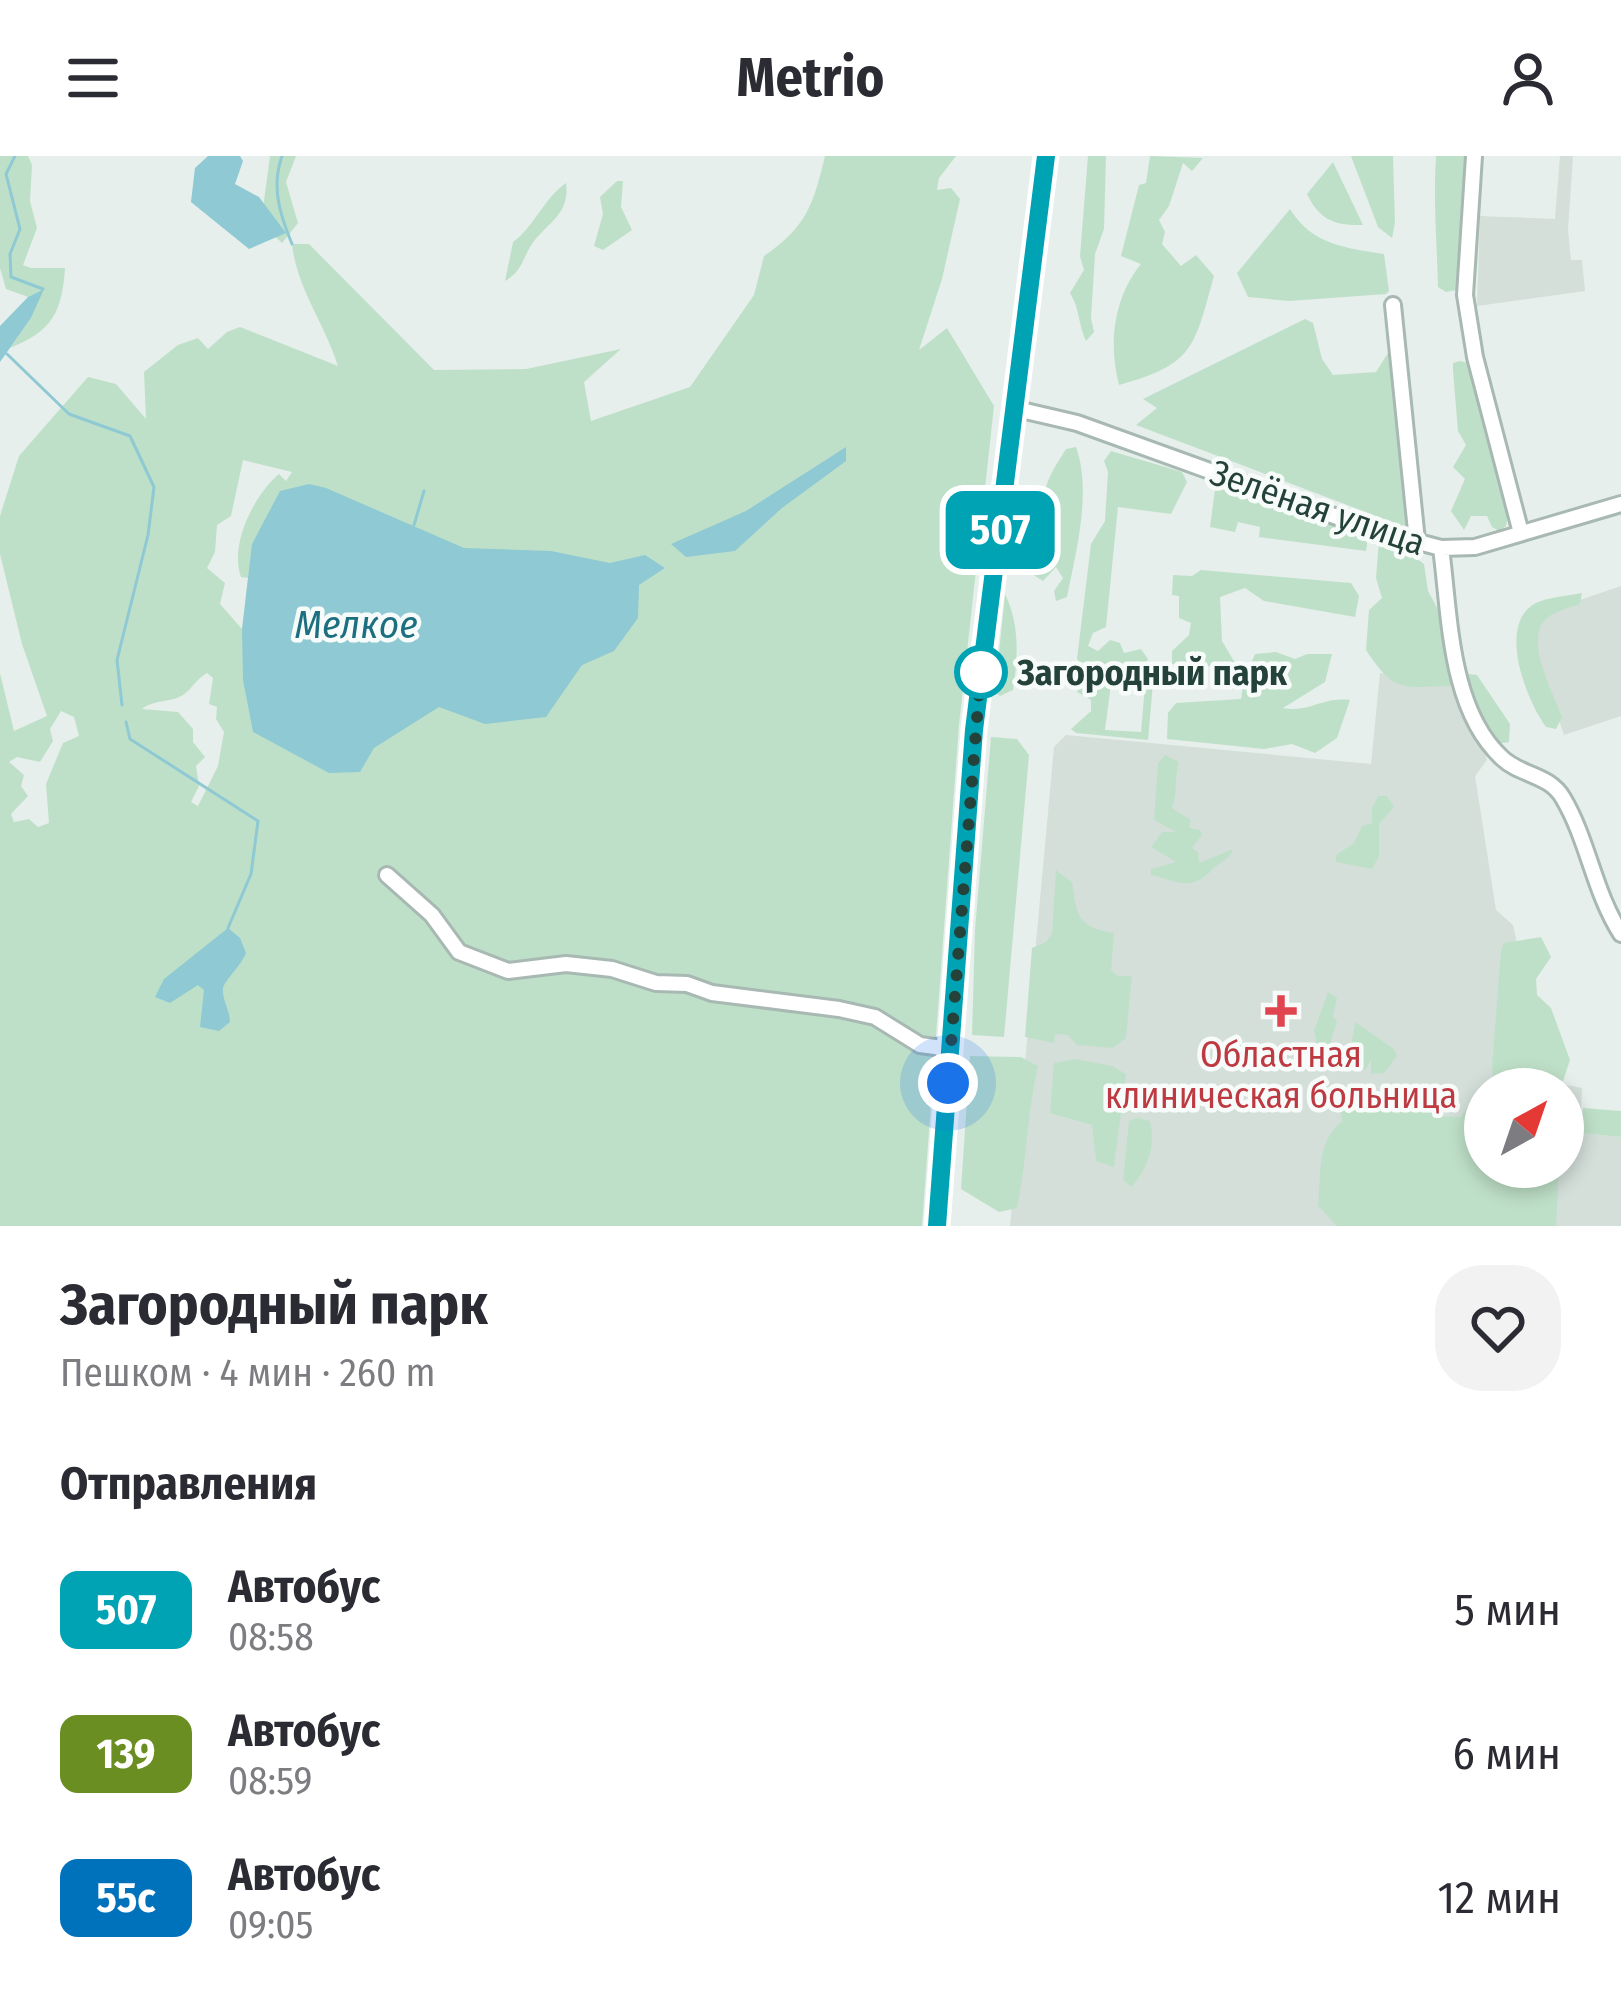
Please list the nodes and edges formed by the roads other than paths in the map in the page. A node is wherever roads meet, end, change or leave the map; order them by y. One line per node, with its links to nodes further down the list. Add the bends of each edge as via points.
1 (1046, 156): 4 (main road)
2 (1474, 156): 6 (street, via 1465,295)
3 (1393, 305): 7 (street)
4 (1017, 409): 7 (street, Зелёная улица); 11 (main road, via 977,707)
5 (1621, 504): 6 (street, Зелёная улица)
6 (1520, 533): 8 (street, Зелёная улица, via 1474,548)
7 (1417, 541): 8 (street, Зелёная улица)
8 (1441, 548): 10 (street, via 1466,701 1504,761 1553,784 1566,802)
9 (387, 875): 11 (street, via 459,952 508,970 612,969 875,1017 920,1045)
10 (1621, 934)
11 (950, 1048): 12 (main road)
12 (937, 1226)

